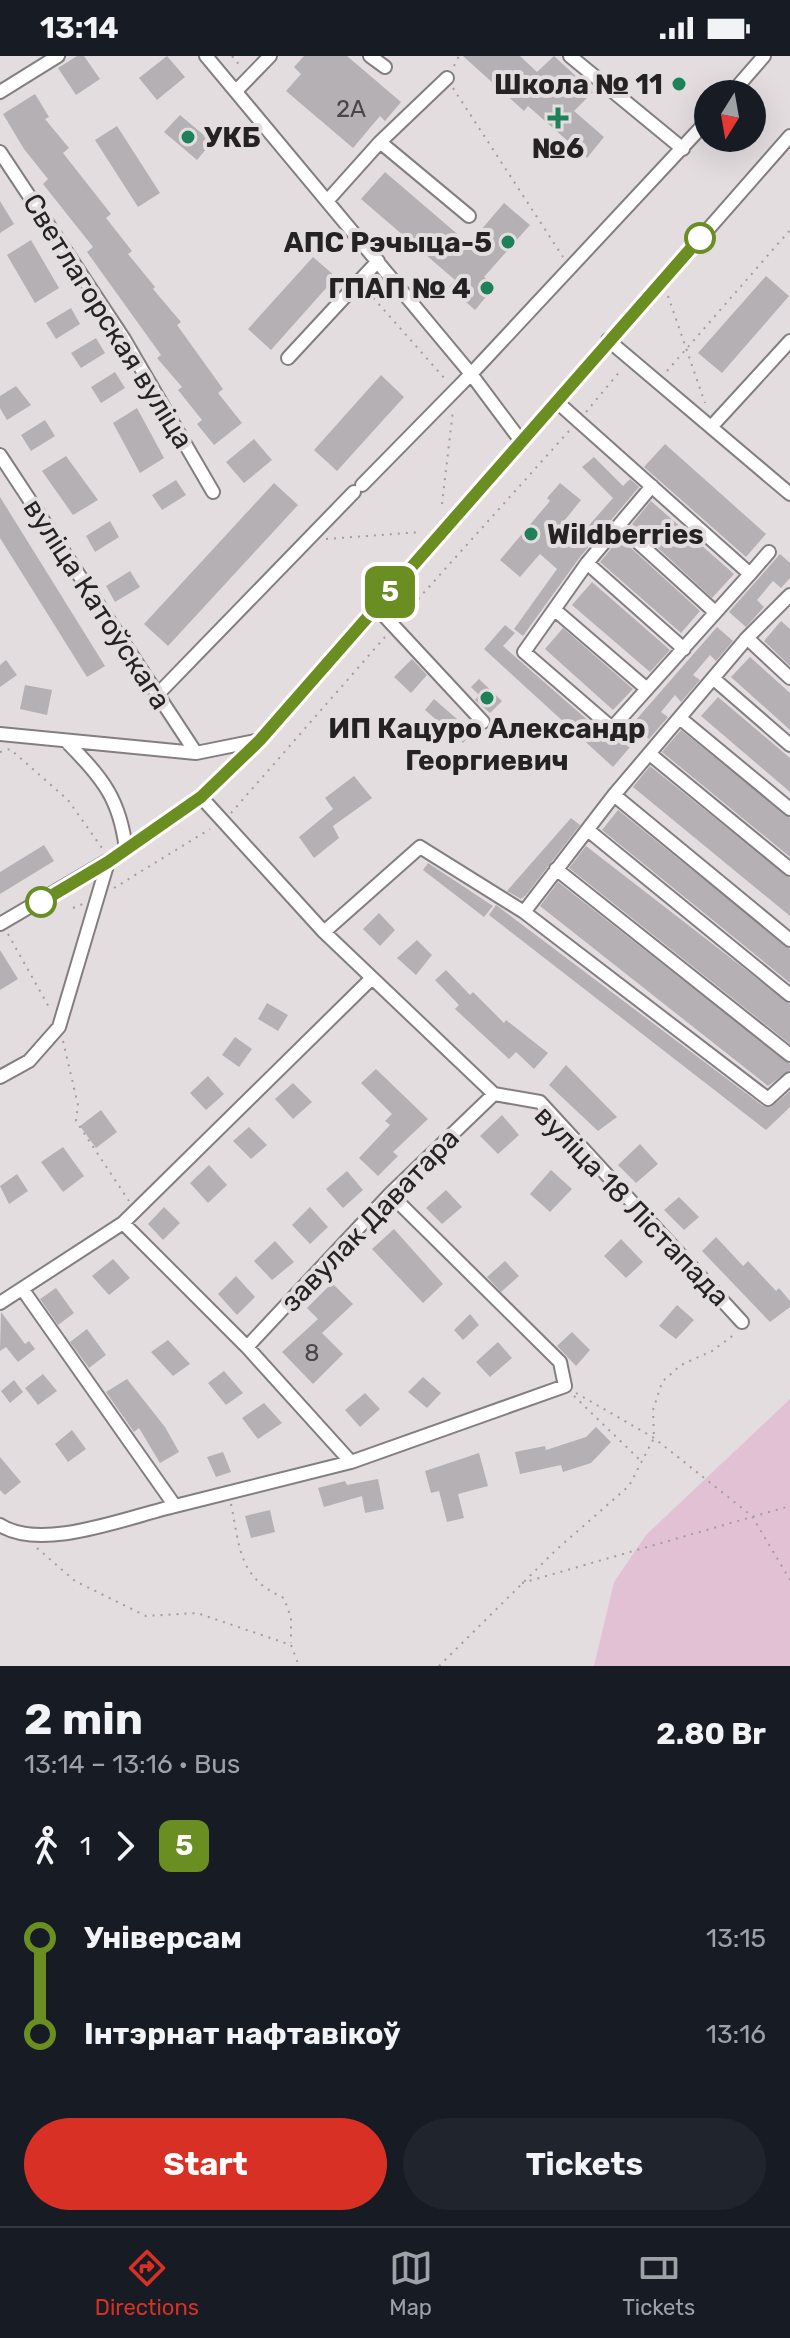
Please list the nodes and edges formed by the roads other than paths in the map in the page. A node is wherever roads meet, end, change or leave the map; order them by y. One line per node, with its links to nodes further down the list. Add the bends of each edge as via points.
1 (58, 56): 11 (street)
2 (206, 56): 10 (street)
3 (270, 56): 10 (street)
4 (370, 56): 7 (street)
5 (570, 56): 15 (street)
6 (764, 56): 9 (street)
7 (385, 67)
8 (447, 78): 14 (street)
9 (743, 80)
10 (236, 91): 17 (street)
11 (0, 92)
12 (694, 136): 15 (street)
13 (790, 136): 20 (street)
14 (380, 142): 17 (street); 18 (street)
15 (683, 149): 23 (street)
16 (0, 152): 29 (street, Светлагорская вуліца, via 124,339)
17 (328, 200): 19 (street)
18 (469, 216)
19 (378, 261): 22 (street); 23 (street)
20 (608, 340): 24 (street); 25 (street)
21 (790, 341): 25 (street)
22 (288, 358)
23 (471, 374): 26 (street); 46 (street)
24 (556, 401): 26 (street); 28 (street)
25 (712, 426): 30 (street)
26 (521, 441): 37 (street)
27 (0, 455): 46 (street, вуліца Катоўскага)
28 (652, 486): 31 (street); 34 (street)
29 (213, 492)
30 (790, 494)
31 (619, 525): 33 (street); 39 (street)
32 (769, 552): 34 (street)
33 (587, 563): 38 (street); 42 (street)
34 (750, 574): 39 (street)
35 (790, 595): 36 (street)
36 (779, 606): 40 (street); 41 (street)
37 (377, 608): 48 (street); 50 (street)
38 (555, 610): 45 (street); 45 (street, via 524,652 612,728)
39 (715, 612): 42 (street)
40 (790, 615)
41 (747, 638): 43 (street); 44 (street)
42 (684, 649): 45 (street)
43 (790, 678)
44 (714, 679): 47 (street); 52 (street)
45 (647, 689)
46 (156, 696): 53 (street, вуліца Катоўскага)
47 (681, 719): 54 (street); 57 (street)
48 (483, 722)
49 (0, 734): 51 (street)
50 (260, 740): 53 (street); 56 (street)
51 (67, 742): 53 (street); 59 (street, via 103,779 123,826)
52 (790, 745)
53 (196, 753)
54 (651, 755): 55 (street); 62 (street)
55 (614, 795): 58 (street); 66 (street)
56 (201, 797): 59 (street); 65 (street)
57 (790, 809)
58 (589, 831): 61 (street); 68 (street)
59 (126, 850): 60 (street)
60 (108, 862): 64 (street); 70 (street, via 59,1027 29,1061)
61 (556, 869): 63 (street); 69 (street)
62 (790, 869)
63 (524, 912): 65 (street, via 420,847); 71 (street, via 768,1099)
64 (1, 923)
65 (324, 932): 67 (street)
66 (790, 940)
67 (372, 978): 72 (street); 74 (street)
68 (790, 995)
69 (790, 1055)
70 (0, 1077)
71 (790, 1079)
72 (494, 1094): 73 (street, завулак Даватара); 77 (street, вуліца 18 Лістапада, via 540,1102)
73 (390, 1194): 78 (street, завулак Даватара); 79 (street, via 560,1362 565,1386)
74 (123, 1223): 75 (street); 78 (street)
75 (23, 1290): 76 (street); 80 (street)
76 (0, 1303)
77 (742, 1322)
78 (247, 1347): 79 (street)
79 (351, 1462): 80 (street)
80 (175, 1506): 81 (street, via 56,1535 24,1536)
81 (0, 1525)

